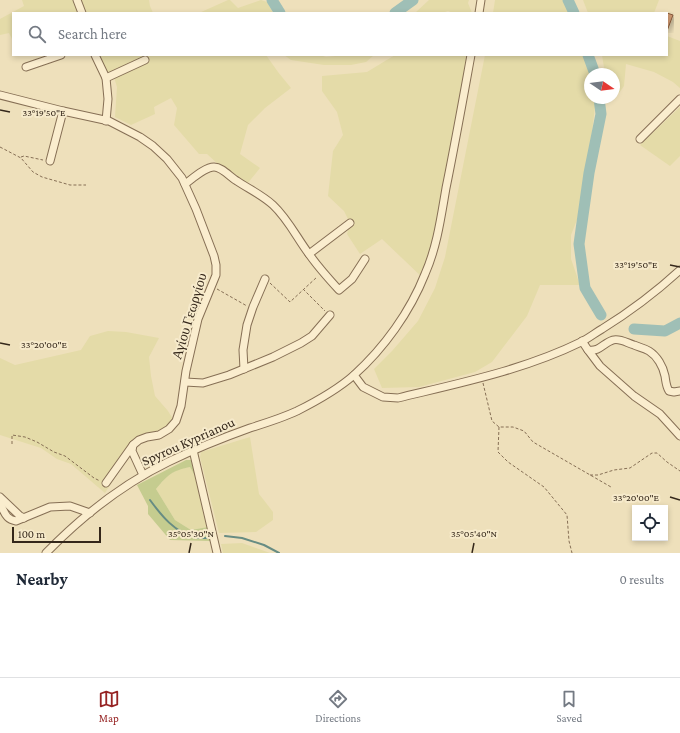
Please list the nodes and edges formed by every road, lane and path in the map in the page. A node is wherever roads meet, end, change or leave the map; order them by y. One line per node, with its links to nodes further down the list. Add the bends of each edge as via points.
1 (78, 0): 3 (street)
2 (481, 0): 4 (street)
3 (82, 12)
4 (479, 12)
5 (58, 56): 9 (street)
6 (95, 56): 10 (street)
7 (471, 56): 34 (street, Spyrou Kyprianou, via 440,219 426,274 399,323)
8 (145, 60): 10 (street)
9 (26, 67)
10 (106, 78): 14 (street)
11 (0, 95): 13 (street, Αγίου Γεωργίου)
12 (680, 99): 15 (street)
13 (63, 111): 14 (street, Αγίου Γεωργίου); 18 (street)
14 (106, 121): 19 (street, Αγίου Γεωργίου, via 153,146)
15 (640, 139)
16 (0, 147): 17 (path)
17 (20, 158): 18 (path, via 24,156); 20 (path, via 42,177 70,185)
18 (50, 161)
19 (185, 184): 22 (street, via 209,168 219,168 273,205); 27 (street, Αγίου Γεωργίου, via 214,256 216,275)
20 (86, 185)
21 (350, 223): 22 (street)
22 (309, 254): 25 (street)
23 (365, 259): 25 (street, via 352,278 339,290)
24 (680, 270): 31 (street, via 626,314)
25 (322, 272): 28 (path)
26 (265, 279): 28 (path, via 290,302); 29 (street)
27 (212, 286): 29 (path); 36 (street, Αγίου Γεωργίου, via 198,319)
28 (303, 289): 30 (path)
29 (253, 309): 33 (street, via 247,325 243,350)
30 (330, 315): 33 (street, via 312,336 301,343)
31 (582, 341): 32 (street); 35 (street, via 539,360)
32 (588, 350): 37 (street, via 597,350 614,340 623,340 648,350 659,360 665,375 666,388 669,391); 39 (street, via 600,366 634,396 660,414)
33 (244, 369): 36 (street, via 203,383)
34 (354, 375): 35 (street, via 363,387 383,397 398,398); 42 (street, Spyrou Kyprianou, via 322,398 296,411)
35 (481, 378): 38 (path, via 492,421)
36 (185, 382): 41 (street, Αγίου Γεωργίου, via 181,406 176,421 169,430 139,440)
37 (680, 391)
38 (499, 427): 45 (path, via 513,427 524,431 533,442); 54 (path, via 498,452 544,487 567,515)
39 (680, 436)
40 (12, 444): 46 (path, via 12,435 37,442 66,456 94,478)
41 (133, 445): 44 (street, via 132,451); 46 (street)
42 (193, 450): 44 (street, Spyrou Kyprianou); 53 (street)
43 (680, 471): 45 (path, via 652,453 630,468)
44 (143, 475): 50 (street, Spyrou Kyprianou)
45 (590, 475): 47 (path)
46 (106, 483)
47 (611, 487)
48 (0, 497): 51 (street)
49 (0, 504): 51 (street, via 10,520)
50 (90, 513): 51 (street, via 70,506 50,507); 52 (street, Spyrou Kyprianou)
51 (24, 518)
52 (46, 553)
53 (217, 553)
54 (572, 553)

